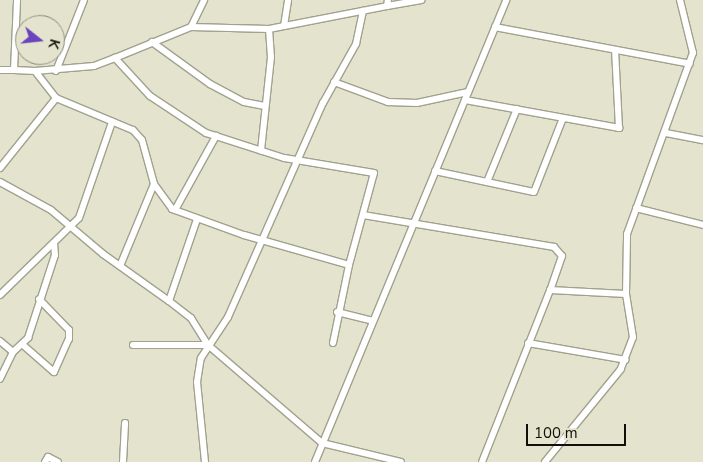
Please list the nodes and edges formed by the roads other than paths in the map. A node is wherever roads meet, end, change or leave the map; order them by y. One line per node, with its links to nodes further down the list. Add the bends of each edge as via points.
1 (16, 0): 19 (street)
2 (84, 0): 21 (street)
3 (204, 0): 11 (street)
4 (288, 0): 10 (street)
5 (421, 0): 8 (street)
6 (506, 0): 12 (street)
7 (680, 0): 17 (street, via 692,41)
8 (388, 3): 9 (street)
9 (363, 11): 10 (street); 22 (street, via 356,44)
10 (284, 26): 13 (street)
11 (191, 27): 13 (street); 14 (street)
12 (495, 27): 15 (street); 23 (street)
13 (269, 29): 26 (street)
14 (152, 42): 16 (street); 26 (street, via 210,84 244,102)
15 (615, 50): 17 (street); 28 (street, via 619,128)
16 (115, 58): 21 (street); 31 (street, via 150,96 184,122)
17 (690, 64): 30 (street)
18 (0, 70): 19 (street)
19 (14, 70): 20 (street)
20 (35, 70): 21 (street); 24 (street)
21 (56, 71)
22 (334, 82): 23 (street, via 388,102 417,103); 34 (street)
23 (468, 92): 25 (street)
24 (56, 98): 29 (street); 35 (street)
25 (464, 100): 27 (street); 36 (street)
26 (265, 106): 33 (street)
27 (517, 109): 28 (street); 38 (street)
28 (563, 118): 38 (street, via 534,192)
29 (112, 122): 39 (street, via 133,130 142,140); 46 (street, via 81,213)
30 (666, 133): 32 (street); 40 (street)
31 (216, 136): 33 (street); 41 (street)
32 (703, 140)
33 (261, 150): 34 (street)
34 (299, 160): 42 (street, via 374,172); 47 (street)
35 (0, 168)
36 (435, 171): 38 (street); 44 (street)
37 (0, 182): 46 (street)
38 (487, 182)
39 (154, 184): 41 (street); 50 (street)
40 (636, 208): 45 (street); 52 (street, via 624,247)
41 (175, 210): 43 (street)
42 (363, 215): 44 (street); 49 (street)
43 (197, 219): 47 (street); 55 (street)
44 (412, 224): 51 (street, via 557,249 561,260); 57 (street)
45 (703, 225)
46 (72, 226): 48 (street); 50 (street)
47 (261, 240): 49 (street); 63 (street, via 228,317)
48 (54, 243): 53 (street); 54 (street, via 55,255)
49 (349, 265): 56 (street)
50 (120, 266): 55 (street)
51 (550, 290): 52 (street); 60 (street)
52 (626, 294): 65 (street, via 633,336)
53 (0, 295)
54 (39, 299): 61 (street); 61 (street, via 69,330 69,339 54,372)
55 (169, 301): 63 (street, via 191,318)
56 (337, 312): 57 (street); 59 (street)
57 (373, 321): 68 (street)
58 (0, 340): 64 (street)
59 (333, 343)
60 (528, 344): 65 (street); 75 (street)
61 (23, 345): 64 (street)
62 (133, 345): 63 (street)
63 (208, 345): 68 (street); 72 (street, via 201,358 197,382)
64 (13, 352): 66 (street)
65 (626, 360): 76 (street, via 609,389)
66 (0, 379)
67 (125, 423): 71 (street)
68 (322, 443): 73 (street); 74 (street)
69 (45, 462): 70 (street, via 48,457)
70 (58, 462)
71 (123, 462)
72 (205, 462)
73 (315, 462)
74 (400, 462)
75 (482, 462)
76 (545, 462)

